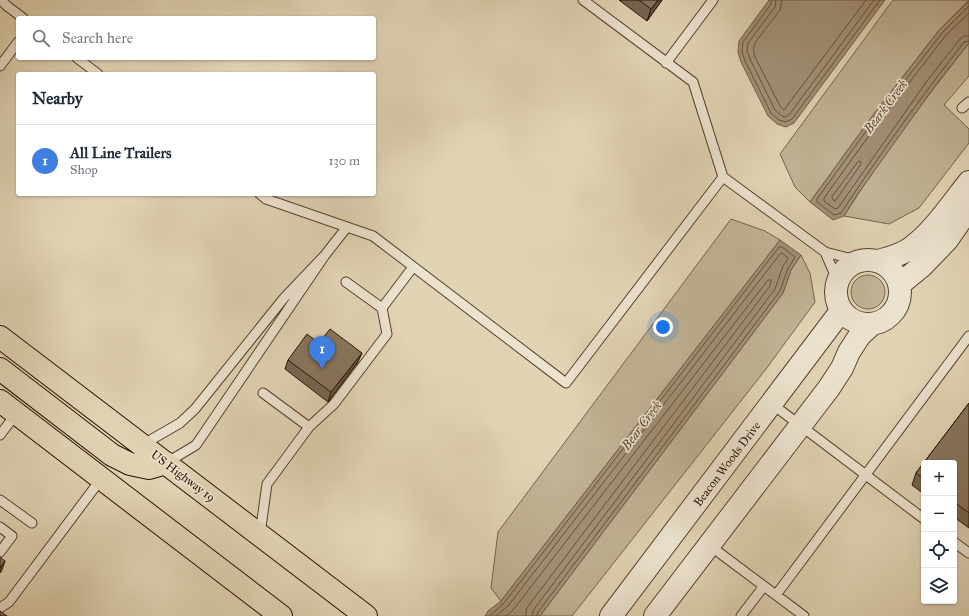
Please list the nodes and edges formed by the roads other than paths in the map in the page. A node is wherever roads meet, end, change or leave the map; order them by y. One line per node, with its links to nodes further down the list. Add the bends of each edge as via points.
1 (1, 0): 4 (lane)
2 (583, 0): 7 (lane)
3 (713, 0): 7 (lane)
4 (20, 16)
5 (16, 45): 8 (lane)
6 (80, 60): 9 (lane)
7 (666, 63): 10 (lane, via 693,82)
8 (0, 66)
9 (95, 72)
10 (723, 177): 15 (lane); 18 (lane, via 566,383)
11 (969, 182): 13 (street)
12 (262, 196): 14 (lane)
13 (959, 219): 17 (street, via 894,257); 21 (street, via 947,240)
14 (347, 227): 16 (lane); 18 (lane, via 373,236)
15 (825, 252): 17 (lane); 20 (lane)
16 (325, 255): 34 (lane, via 284,298 195,409 180,423); 35 (lane, via 196,446)
17 (869, 261): 20 (street, via 846,268); 21 (street, via 889,267)
18 (413, 267): 22 (lane)
19 (346, 282): 22 (lane)
20 (838, 282): 23 (street, via 836,297)
21 (900, 284): 24 (street, via 899,304 894,313 886,320)
22 (382, 308): 32 (lane, via 386,334 334,404)
23 (841, 311): 24 (street, via 857,323); 29 (street, Beacon Woods Drive)
24 (871, 325): 31 (street, via 860,335 842,368)
25 (0, 336): 34 (highway, US Highway 19)
26 (969, 336): 36 (lane)
27 (0, 369): 35 (highway, via 112,455 130,464 149,468)
28 (263, 393): 32 (lane)
29 (772, 404): 31 (lane); 53 (street, Beacon Woods Drive)
30 (8, 408): 33 (lane); 37 (highway)
31 (800, 425): 36 (lane); 43 (street)
32 (309, 427): 42 (lane, via 267,484)
33 (0, 435)
34 (142, 445): 35 (highway, US Highway 19)
35 (166, 463): 42 (highway, US Highway 19)
36 (865, 475): 39 (lane); 48 (lane)
37 (101, 478): 49 (lane, via 9,602); 51 (highway)
38 (0, 500): 40 (lane)
39 (921, 517)
40 (32, 523)
41 (0, 527): 45 (lane, via 12,536)
42 (260, 535): 52 (highway, US Highway 19)
43 (709, 544): 47 (lane); 54 (street)
44 (957, 544): 46 (lane)
45 (0, 552)
46 (969, 553)
47 (764, 586): 48 (lane); 50 (lane)
48 (776, 594): 55 (lane)
49 (0, 608)
50 (745, 615)
51 (281, 616)
52 (366, 616)
53 (611, 616)
54 (655, 616)
55 (804, 616)

